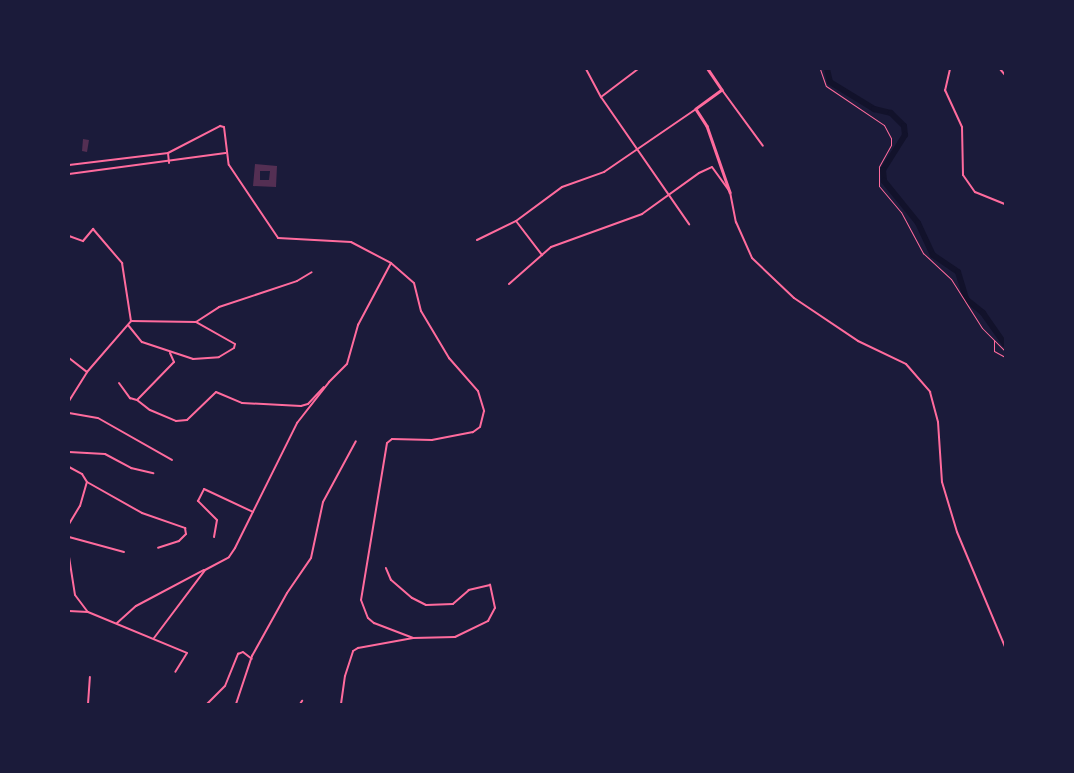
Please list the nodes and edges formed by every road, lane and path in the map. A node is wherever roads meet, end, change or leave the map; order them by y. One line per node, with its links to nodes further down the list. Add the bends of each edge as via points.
1 (586, 69): 9 (street)
2 (638, 69): 9 (street)
3 (708, 69): 8 (street)
4 (820, 69): 32 (path, via 826,86 879,120 888,131 891,145 879,167 879,186 901,212 923,253 954,283 965,304)
5 (950, 69): 20 (street, via 945,90 962,127 963,175 975,192)
6 (1000, 69): 7 (street)
7 (1005, 75)
8 (722, 90): 10 (street); 11 (street)
9 (601, 97): 12 (street)
10 (696, 109): 12 (street); 18 (street, via 707,126)
11 (763, 146)
12 (638, 149): 19 (street); 21 (street, via 599,175 553,192)
13 (168, 153): 14 (street, via 220,126 227,130); 15 (street); 16 (street)
14 (226, 153): 15 (street); 26 (street, via 234,174 278,238 344,240)
15 (169, 163): 17 (street)
16 (69, 165)
17 (69, 174)
18 (730, 192): 19 (street, via 712,167); 63 (street, via 736,222 752,258 794,298 856,340 906,364 930,392 938,422 939,469 957,532)
19 (668, 194): 22 (street); 25 (street, via 642,214 558,244)
20 (1005, 204)
21 (516, 221): 24 (street); 25 (street)
22 (689, 224)
23 (69, 236): 29 (street, via 83,241 93,229 122,263)
24 (477, 240)
25 (542, 255): 28 (street)
26 (391, 263): 38 (street, via 358,325 347,364); 62 (street, via 417,288 421,311 450,358 478,392 484,411 480,427 473,432 432,440 392,439 387,443 361,600 368,618 374,623)
27 (312, 272): 30 (street, via 297,281 219,307)
28 (509, 284)
29 (131, 321): 30 (street); 31 (street)
30 (196, 322): 34 (street, via 235,344 232,351 210,359)
31 (128, 325): 34 (street, via 142,342); 37 (street)
32 (994, 339): 33 (path); 35 (path, via 994,351)
33 (1005, 351)
34 (170, 353): 40 (street, via 174,362)
35 (1005, 357)
36 (69, 358): 37 (street)
37 (87, 372): 41 (street)
38 (329, 382): 40 (street, via 308,404 301,406 242,403 216,392 187,420 165,418); 49 (street, via 297,423)
39 (119, 383): 40 (street, via 130,398)
40 (137, 400)
41 (69, 401)
42 (69, 413): 45 (street, via 98,418)
43 (356, 441): 64 (street, via 322,502 311,558 287,593)
44 (69, 452): 47 (street, via 105,454 131,468)
45 (172, 460)
46 (69, 466): 48 (street)
47 (153, 472)
48 (88, 482): 50 (street, via 80,506); 53 (street, via 142,513 185,528 186,534 179,541)
49 (253, 512): 52 (street, via 204,489 198,500 217,520); 57 (street, via 229,557)
50 (69, 524)
51 (69, 537): 54 (street)
52 (214, 538)
53 (158, 548)
54 (124, 552)
55 (69, 557): 59 (street, via 75,595)
56 (386, 568): 62 (street, via 391,580 412,598 426,604 453,604 470,590 490,585 495,608 488,621 455,637)
57 (205, 570): 60 (street, via 136,606); 61 (street)
58 (69, 611): 59 (street)
59 (88, 612): 60 (street)
60 (117, 623): 61 (street)
61 (154, 638): 65 (street, via 187,652)
62 (413, 638): 72 (street, via 364,646 353,651)
63 (1005, 647)
64 (252, 659): 69 (street, via 243,652 238,654 225,686); 70 (street)
65 (175, 672)
66 (90, 677): 68 (street)
67 (302, 701): 71 (street)
68 (88, 704)
69 (207, 704)
70 (236, 704)
71 (300, 704)
72 (341, 704)

